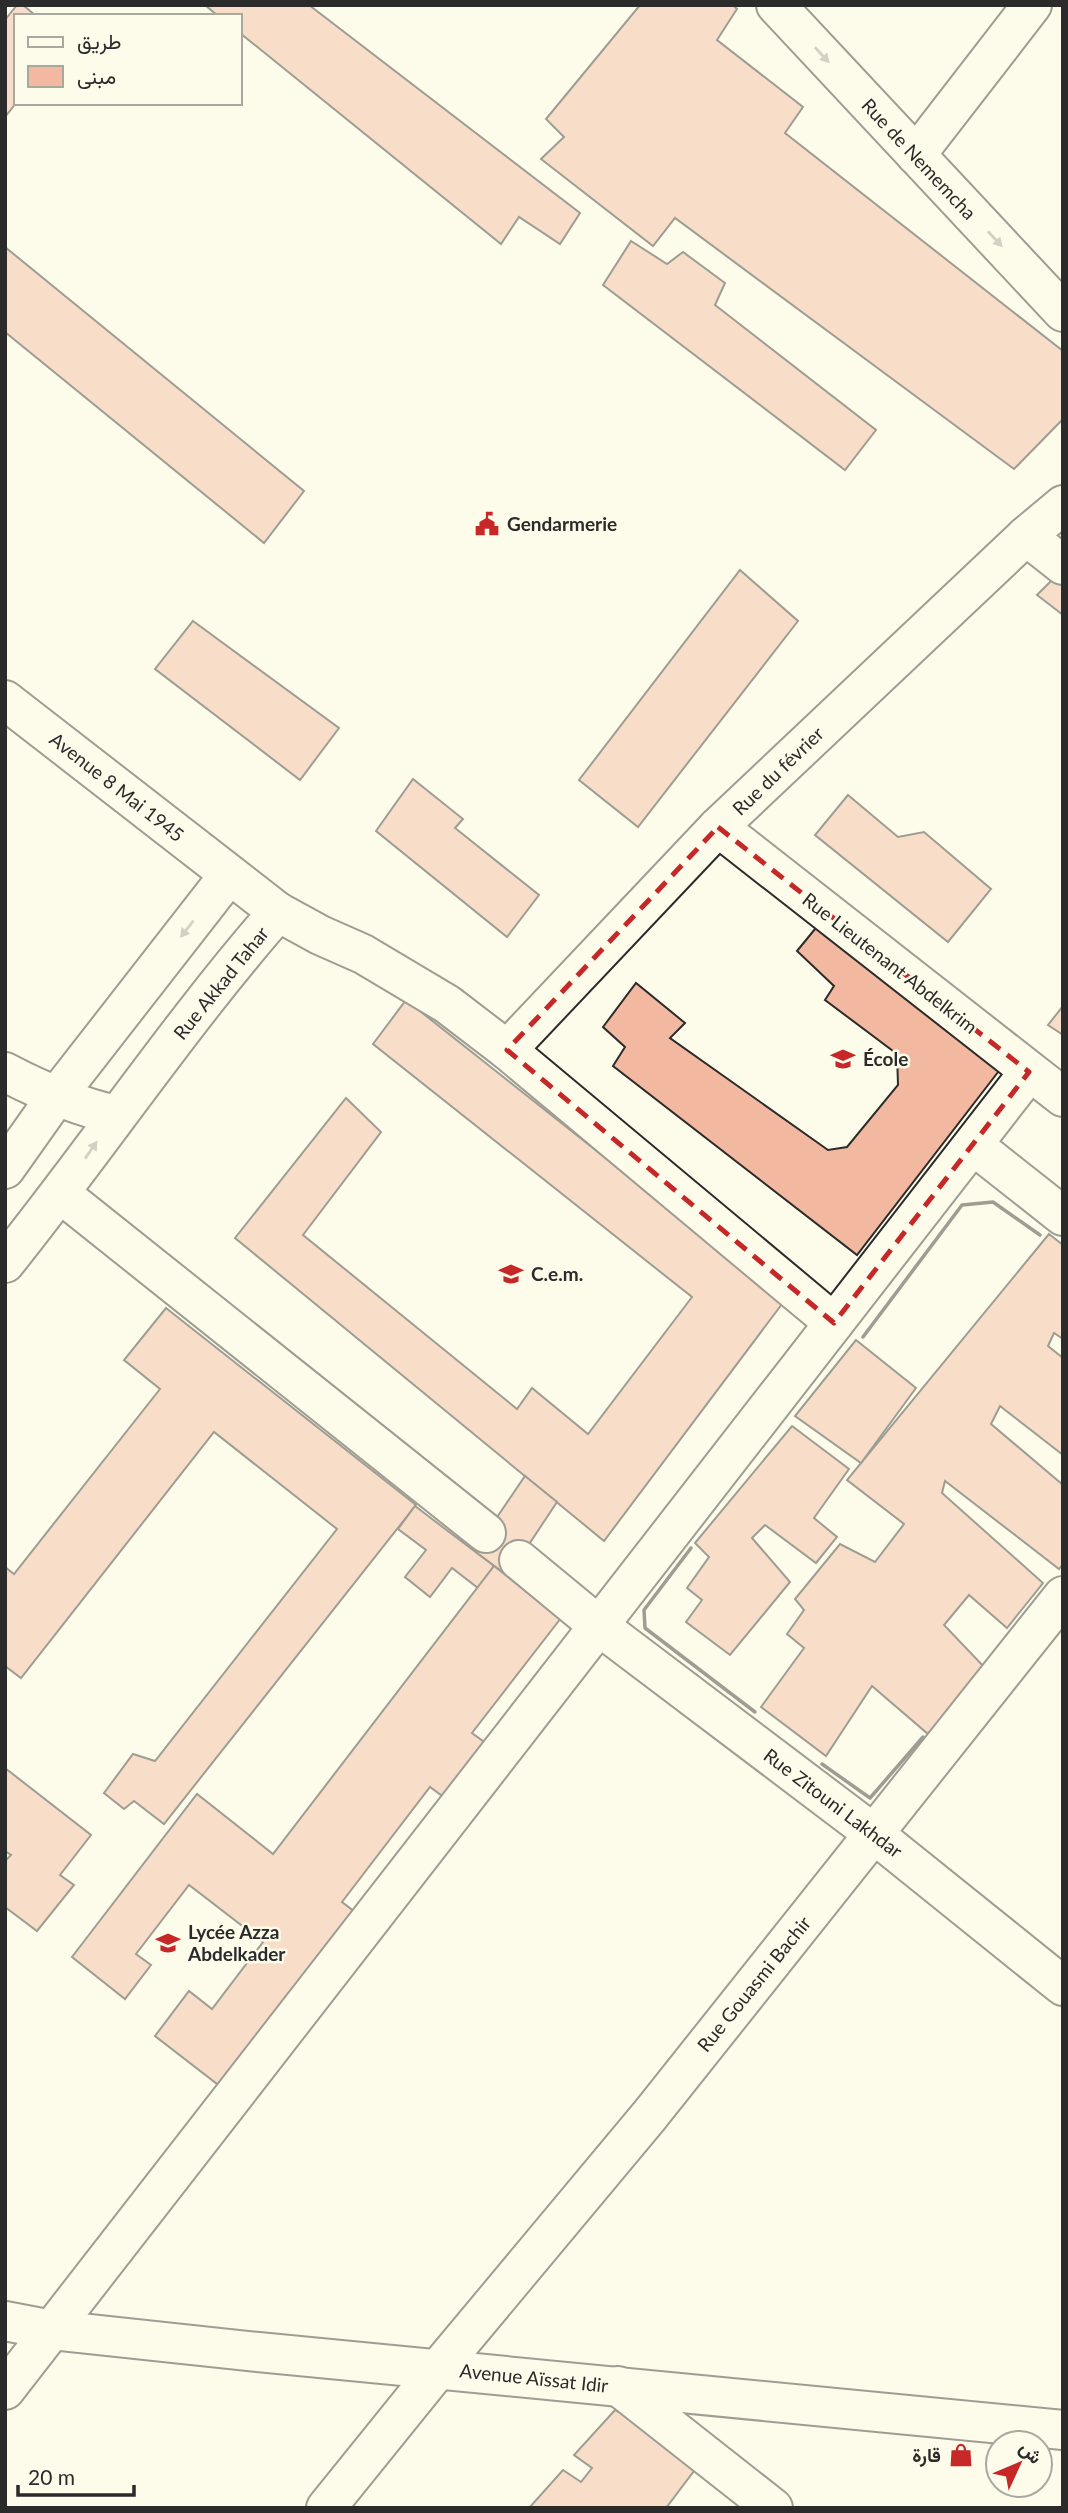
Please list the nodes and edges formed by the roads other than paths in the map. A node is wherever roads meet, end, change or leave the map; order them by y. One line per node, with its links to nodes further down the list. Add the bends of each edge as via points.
1 (776, 5): 3 (street, Rue de Nememcha, one-way to 3)
2 (1032, 5): 3 (street)
3 (916, 155): 4 (street, Rue de Nememcha, one-way to 4)
4 (1063, 312)
5 (1063, 505): 6 (street, Rue du février)
6 (1026, 536): 7 (street); 9 (street, Rue du février)
7 (1063, 565)
8 (5, 700): 10 (street, Avenue 8 Mai 1945)
9 (718, 827): 12 (street, Rue du février); 14 (street, Rue Lieutenant Abdelkrim)
10 (229, 875): 11 (street, Rue Akkad Tahar); 15 (street, one-way to 15)
11 (278, 912): 12 (street, via 410,981); 17 (street, Rue Akkad Tahar)
12 (507, 1050): 23 (street)
13 (5, 1072): 15 (street)
14 (1029, 1072): 16 (street, Rue Lieutenant Abdelkrim); 18 (street)
15 (56, 1097): 17 (street); 19 (street)
16 (1063, 1097)
17 (116, 1115): 20 (street, Rue Akkad Tahar, one-way to 17)
18 (973, 1145): 21 (street); 23 (street)
19 (8, 1157): 20 (street)
20 (61, 1194): 22 (street, Rue Akkad Tahar); 24 (street)
21 (1063, 1216)
22 (5, 1263)
23 (834, 1323): 27 (street)
24 (486, 1533)
25 (519, 1560): 27 (street, Rue Zitouni Lakhdar)
26 (1063, 1596): 28 (street, Rue Gouasmi Bachir)
27 (599, 1626): 28 (street, Rue Zitouni Lakhdar); 31 (street)
28 (874, 1834): 29 (street, Rue Zitouni Lakhdar); 32 (street, Rue Gouasmi Bachir, via 650,2115)
29 (1063, 1986)
30 (5, 2321): 31 (street, Avenue Aïssat Idir)
31 (52, 2330): 32 (street, Avenue Aïssat Idir); 34 (street)
32 (439, 2368): 33 (street, Avenue Aïssat Idir); 36 (street, Rue Gouasmi Bachir)
33 (618, 2386): 35 (street, Avenue Aïssat Idir); 37 (street)
34 (5, 2390)
35 (1063, 2430)
36 (326, 2508)
37 (774, 2508)

